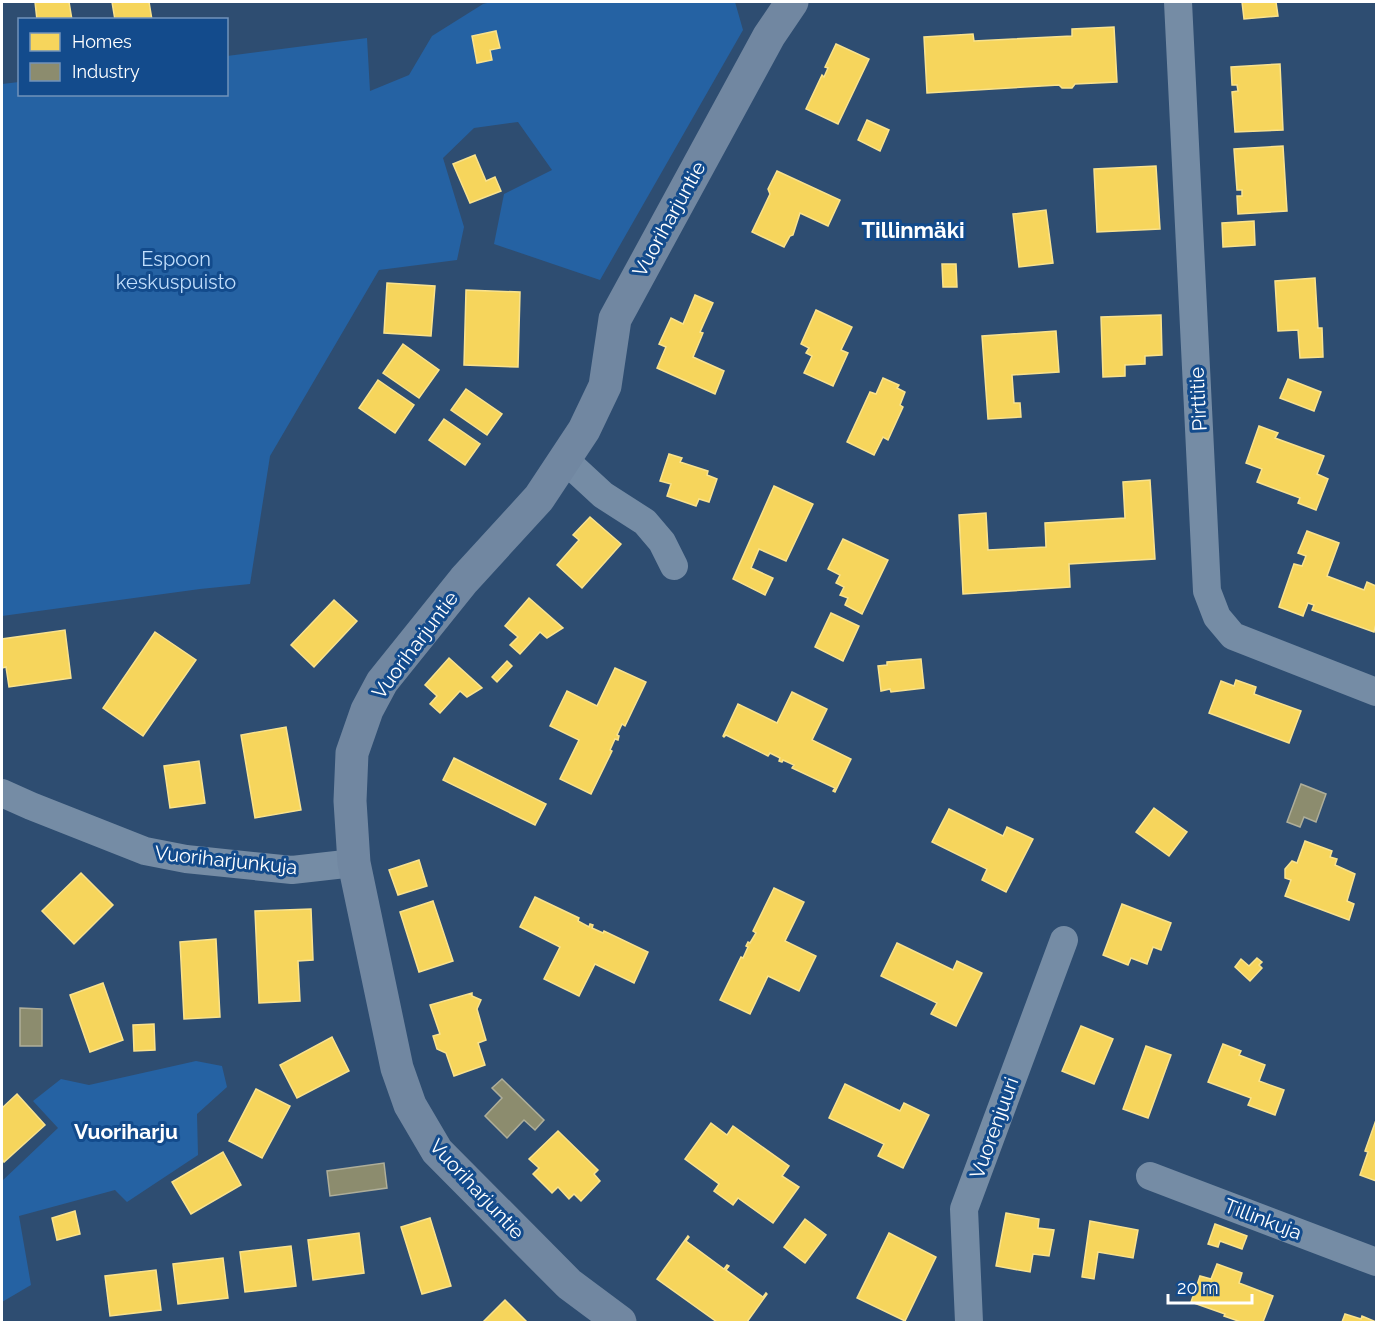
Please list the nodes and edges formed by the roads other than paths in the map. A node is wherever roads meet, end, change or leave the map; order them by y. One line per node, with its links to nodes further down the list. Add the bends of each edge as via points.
1 (792, 2): 3 (street, Vuoriharjuntie, via 769,36 615,319 605,386 584,430)
2 (1178, 2): 5 (street, Pirttitie, via 1207,591 1217,617 1233,636)
3 (564, 459): 4 (street, via 603,495 645,522 662,542); 7 (street, Vuoriharjuntie, via 539,498 465,580 382,682 367,710 351,753)
4 (674, 566)
5 (1377, 692)
6 (2, 793): 7 (street, Vuoriharjunkuja, via 145,851 292,870)
7 (354, 863): 11 (street, Vuoriharjuntie, via 397,1068 421,1125 437,1151 569,1284)
8 (1065, 940): 12 (street, Vuorenjuuri, via 964,1209)
9 (1150, 1176): 10 (street, Tillinkuja)
10 (1377, 1262)
11 (620, 1323)
12 (969, 1323)

